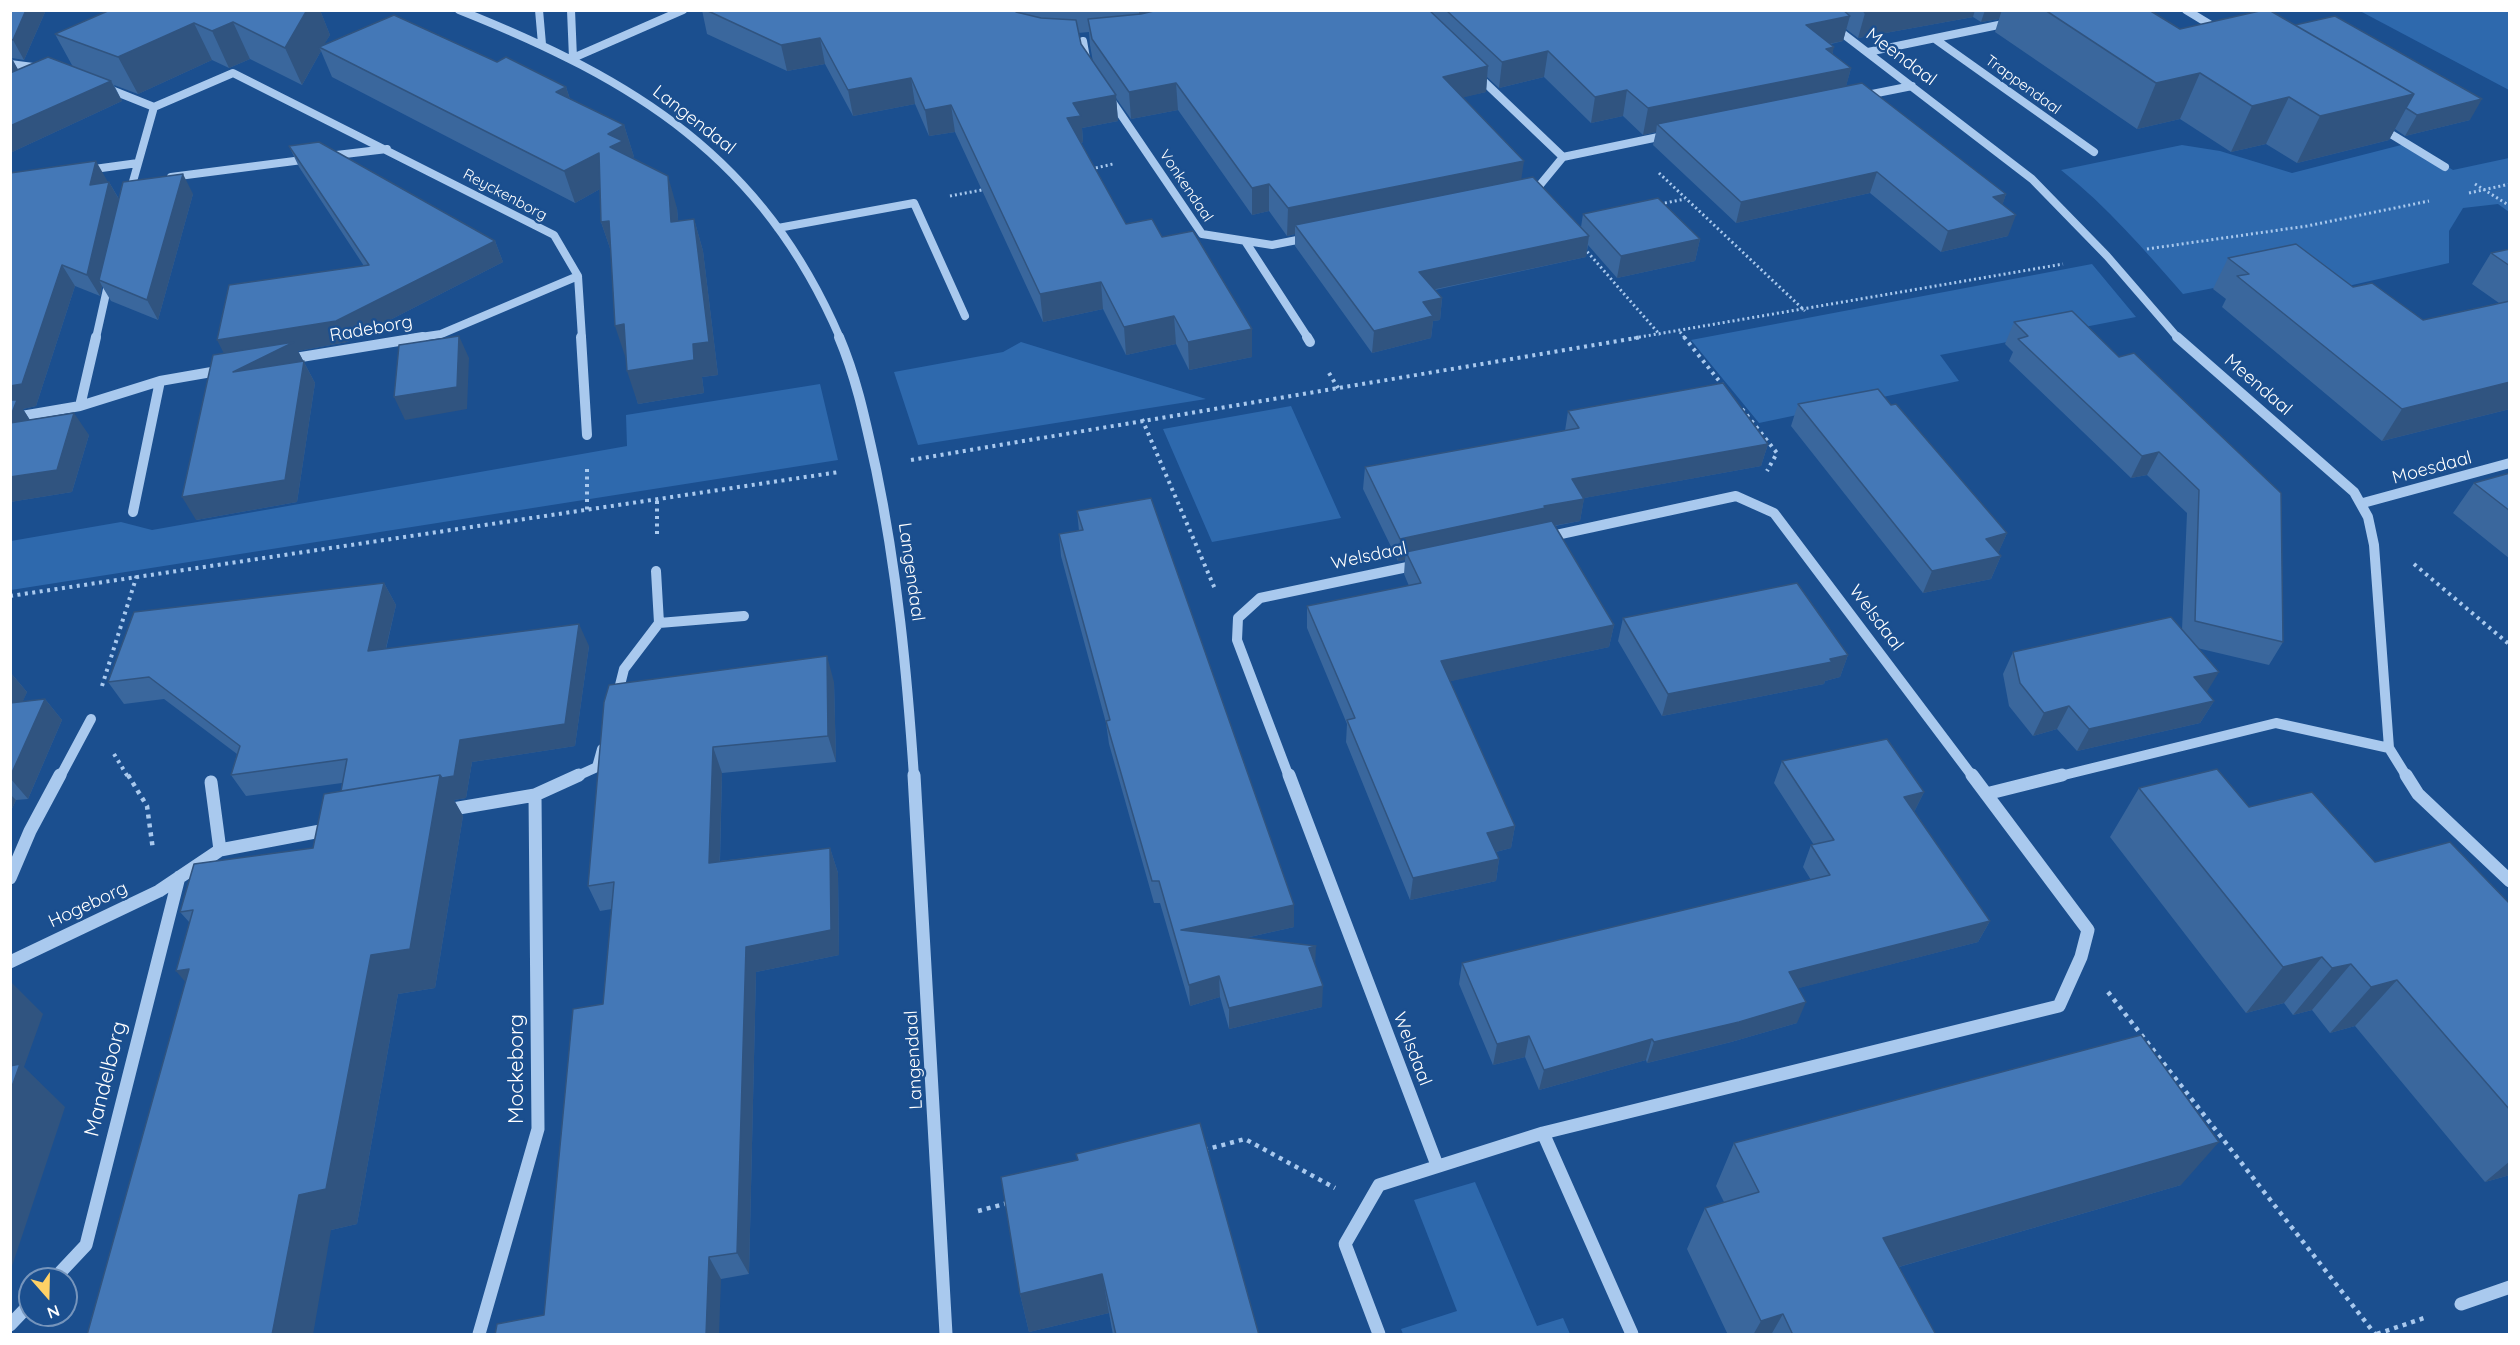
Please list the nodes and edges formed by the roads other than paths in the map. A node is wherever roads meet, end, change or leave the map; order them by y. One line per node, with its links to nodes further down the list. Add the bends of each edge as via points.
1 (459, 10): 13 (street, Langendaal)
2 (538, 10): 13 (street)
3 (571, 10): 15 (street)
4 (683, 10): 15 (street)
5 (1812, 10): 14 (street, Meendaal)
6 (2186, 10): 8 (street)
7 (2021, 21): 10 (street, Trappendaal)
8 (2230, 37)
9 (1095, 39): 12 (street)
10 (1935, 39): 14 (street, Trappendaal); 28 (street, Trappendaal)
11 (1073, 41): 12 (street)
12 (1083, 41): 19 (street, via 1088,67)
13 (542, 44): 15 (street, Langendaal)
14 (1868, 52): 22 (street, Meendaal)
15 (573, 58): 38 (street, Langendaal, via 648,103 700,144 738,177)
16 (10, 64): 18 (street)
17 (1468, 67): 29 (street)
18 (45, 69)
19 (1094, 76)
20 (98, 85): 24 (street)
21 (1100, 85): 40 (street, Vonkendaal, via 1202,234)
22 (1912, 86): 23 (street); 52 (street, Meendaal, via 2032,179 2106,255 2181,342 2343,480)
23 (1855, 97)
24 (154, 107): 27 (street, Reyckenborg, via 233,73); 30 (street)
25 (2374, 123): 31 (street)
26 (1674, 134): 29 (street)
27 (388, 148): 33 (street); 42 (street, Reyckenborg, via 554,235)
28 (2094, 152)
29 (1563, 156): 36 (street, via 1535,191)
30 (138, 163): 32 (street); 35 (street)
31 (2445, 167)
32 (80, 171)
33 (167, 178)
34 (144, 181): 35 (street)
35 (132, 183): 37 (street)
36 (1523, 194)
37 (127, 205)
38 (778, 228): 43 (street, via 914,203); 79 (street, Langendaal, via 824,304 854,375 888,523 913,740)
39 (1318, 236): 40 (street, Vonkendaal, via 1272,245)
40 (1245, 242): 44 (street)
41 (111, 272): 48 (street)
42 (578, 276): 45 (street, Radeborg, via 441,334); 50 (street, Reyckenborg)
43 (965, 316)
44 (1310, 342)
45 (277, 361)
46 (230, 369): 47 (street)
47 (160, 381): 48 (street); 53 (street)
48 (80, 406): 49 (street)
49 (10, 418)
50 (587, 435)
51 (2510, 463): 52 (street, Moesdaal)
52 (2363, 504): 62 (street, Meendaal, via 2374,545)
53 (133, 512)
54 (1539, 539): 64 (street, Welsdaal, via 1736,496 1774,513)
55 (1434, 561): 74 (street, Welsdaal, via 1260,598 1238,618 1237,640)
56 (656, 571): 58 (street)
57 (744, 616): 58 (street)
58 (659, 623): 59 (street, via 624,669)
59 (612, 713)
60 (91, 719): 69 (street, via 30,831)
61 (606, 735): 65 (street, via 597,767)
62 (2389, 748): 64 (street, via 2276,723); 71 (street, Meendaal, via 2418,794)
63 (211, 782): 68 (street)
64 (1986, 794): 73 (street, Welsdaal, via 2088,930 2081,957 2059,1006)
65 (535, 795): 66 (street); 78 (street, Mockeborg, via 538,1129)
66 (431, 812)
67 (339, 827): 68 (street)
68 (220, 850): 70 (street)
69 (10, 878)
70 (179, 878): 72 (street, Hogeborg); 75 (street, Mandelborg, via 86,1245)
71 (2510, 881)
72 (10, 962)
73 (1543, 1133): 74 (street, Welsdaal); 81 (street)
74 (1437, 1165): 80 (street, Welsdaal, via 1379,1185 1345,1244)
75 (65, 1267)
76 (2510, 1287): 77 (street)
77 (2461, 1304)
78 (479, 1335)
79 (946, 1335)
80 (1379, 1335)
81 (1632, 1335)

